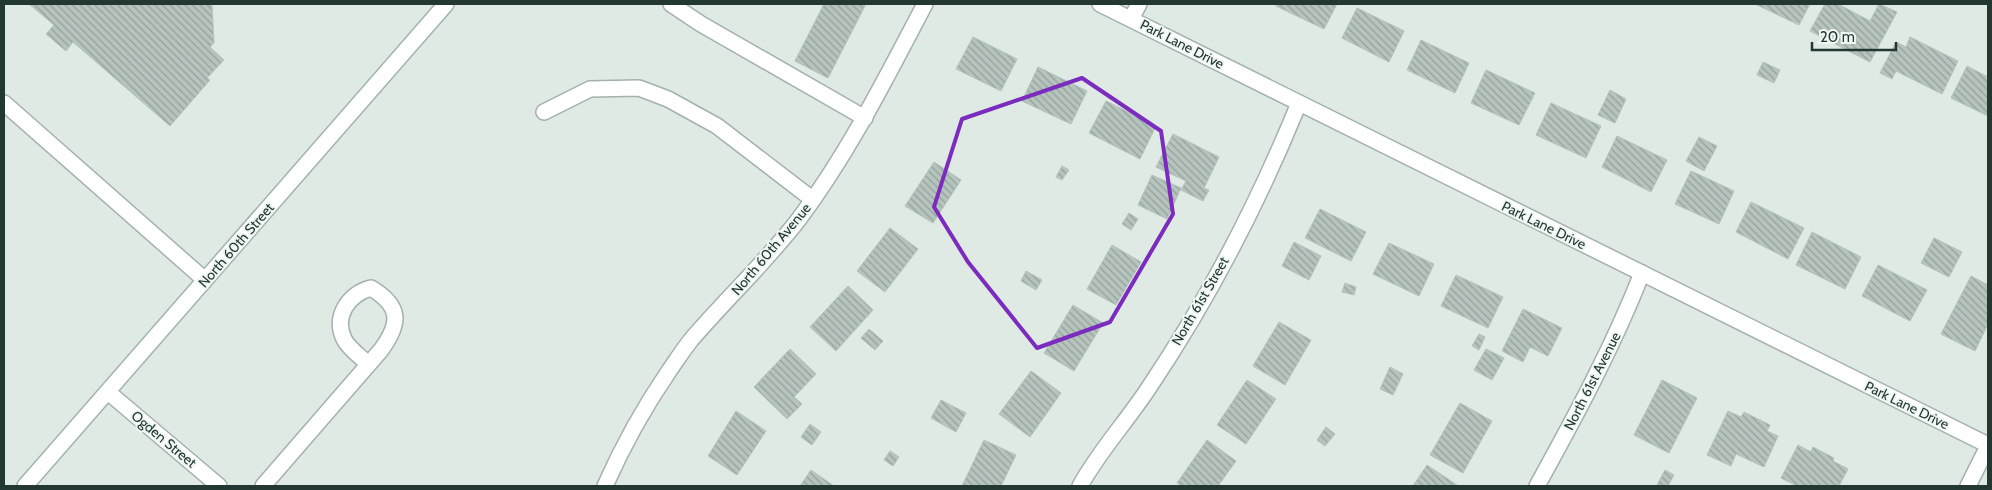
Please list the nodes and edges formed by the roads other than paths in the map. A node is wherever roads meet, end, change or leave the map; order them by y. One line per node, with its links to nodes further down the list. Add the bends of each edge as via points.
1 (446, 4): 13 (street, North 60th Street)
2 (671, 4): 10 (street)
3 (925, 4): 10 (street, North 60th Avenue)
4 (1100, 4): 6 (street, Park Lane Drive)
5 (1138, 4): 6 (street)
6 (1131, 19): 8 (street, Park Lane Drive)
7 (4, 103): 13 (street)
8 (1299, 103): 12 (street, Park Lane Drive); 21 (street, North 61st Street, via 1251,208 1203,300 1150,386)
9 (544, 112): 11 (street, via 590,89 639,88 668,99 717,126)
10 (866, 118): 11 (street, North 60th Avenue)
11 (812, 199): 20 (street, North 60th Avenue, via 762,262 690,342 643,409)
12 (1642, 273): 16 (street, Park Lane Drive); 22 (street, North 61st Avenue, via 1623,321)
13 (205, 280): 15 (street, North 60th Street)
14 (368, 364): 14 (street, via 391,336 396,323 395,310 371,288 360,291 349,301 342,310 340,327 344,340); 19 (street)
15 (108, 392): 17 (street, North 60th Street); 18 (street, Ogden Street)
16 (1988, 446): 23 (street)
17 (25, 486)
18 (220, 486)
19 (263, 486)
20 (605, 486)
21 (1080, 486)
22 (1537, 486)
23 (1968, 486)

